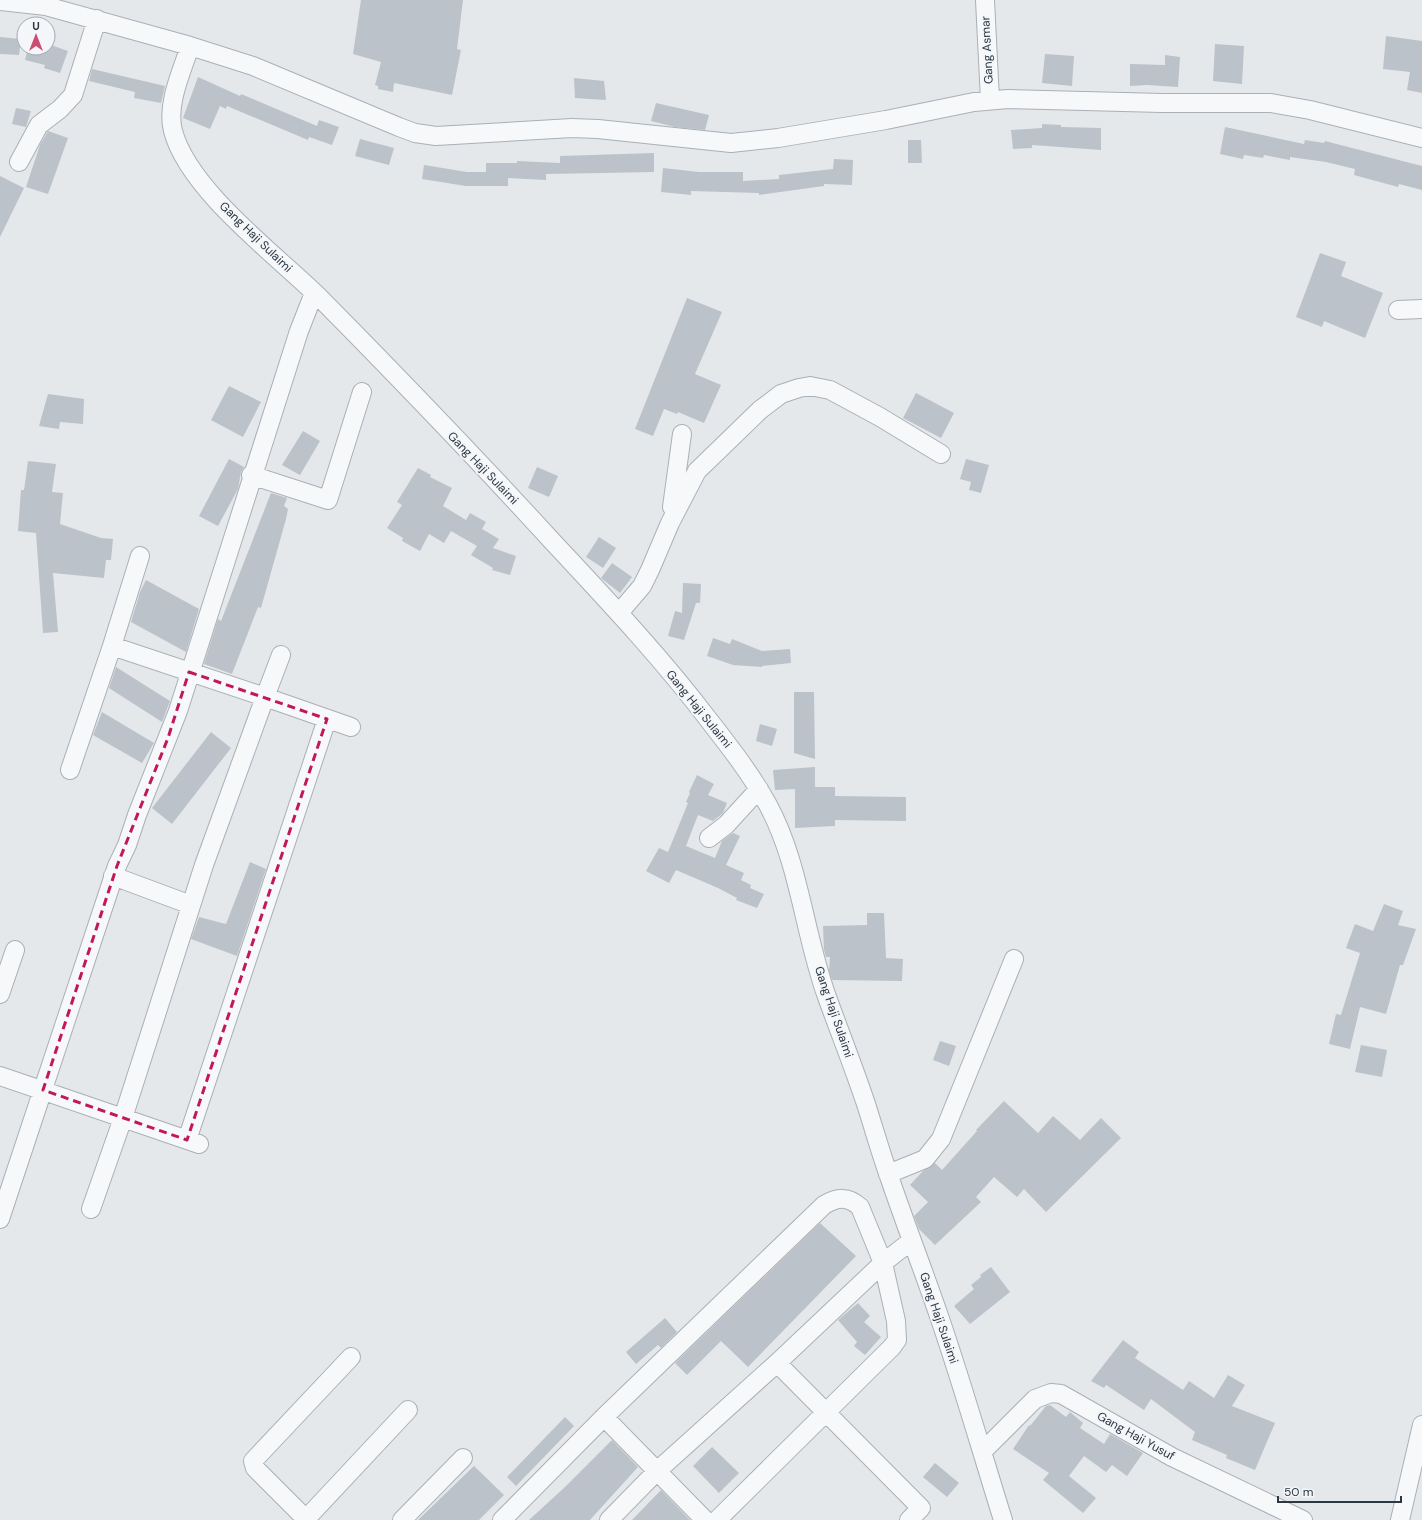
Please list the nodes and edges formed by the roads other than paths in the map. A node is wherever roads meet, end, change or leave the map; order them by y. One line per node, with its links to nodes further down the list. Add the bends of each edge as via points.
1 (985, 0): 5 (street, Gang Asmar)
2 (0, 1): 3 (street, via 46,6)
3 (97, 19): 4 (street); 7 (street, via 73,94 60,109 39,125)
4 (190, 46): 5 (street, via 283,77 415,133 436,136 572,128 625,131 706,141 754,142); 8 (street, Gang Haji Sulaimi, via 172,112 172,124 181,150 201,182)
5 (990, 100): 6 (street, via 1271,103)
6 (1422, 138)
7 (19, 162)
8 (314, 293): 14 (street, via 299,331); 17 (street, Gang Haji Sulaimi)
9 (1422, 309): 10 (street)
10 (1398, 310)
11 (362, 392): 14 (street, via 328,500)
12 (682, 434): 15 (street)
13 (941, 454): 15 (street, via 900,428 830,390 820,387 790,390 771,400 697,471)
14 (252, 476): 20 (street)
15 (670, 523): 17 (street, via 658,555 644,581)
16 (140, 556): 18 (street)
17 (619, 613): 25 (street, Gang Haji Sulaimi, via 690,695)
18 (112, 646): 20 (street); 24 (street)
19 (281, 654): 21 (street)
20 (189, 672): 21 (street); 27 (street, via 168,738)
21 (265, 697): 22 (street); 28 (street)
22 (328, 719): 23 (street); 34 (street, via 193,1142)
23 (351, 727)
24 (70, 770)
25 (759, 789): 26 (street, via 726,825); 35 (street, Gang Haji Sulaimi, via 781,835 799,890 818,970 866,1103)
26 (709, 838)
27 (113, 876): 28 (street); 33 (street)
28 (191, 905): 34 (street)
29 (15, 950): 31 (street)
30 (1014, 959): 35 (street, via 941,1139 925,1159)
31 (0, 994)
32 (0, 1076): 33 (street)
33 (43, 1090): 34 (street); 37 (street)
34 (123, 1118): 36 (street)
35 (888, 1174): 38 (street, Gang Haji Sulaimi)
36 (90, 1209)
37 (0, 1219)
38 (911, 1241): 39 (street); 46 (street, Gang Haji Sulaimi, via 940,1318)
39 (883, 1263): 41 (street); 43 (street, via 898,1340); 44 (street, via 860,1207 844,1198 833,1199)
40 (351, 1357): 49 (street, via 253,1461 255,1468)
41 (777, 1363): 43 (street); 48 (street)
42 (408, 1410): 49 (street)
43 (826, 1413): 54 (street); 55 (street, via 921,1508)
44 (604, 1417): 48 (street); 51 (street)
45 (1422, 1425): 58 (street)
46 (983, 1451): 56 (street, Gang Haji Sulaimi); 57 (street, Gang Haji Yusuf, via 1035,1399 1051,1393 1061,1394 1172,1457)
47 (464, 1458): 50 (street)
48 (657, 1471): 52 (street); 53 (street)
49 (306, 1520)
50 (402, 1520)
51 (502, 1520)
52 (609, 1520)
53 (705, 1520)
54 (717, 1520)
55 (909, 1520)
56 (1003, 1520)
57 (1303, 1520)
58 (1400, 1520)

